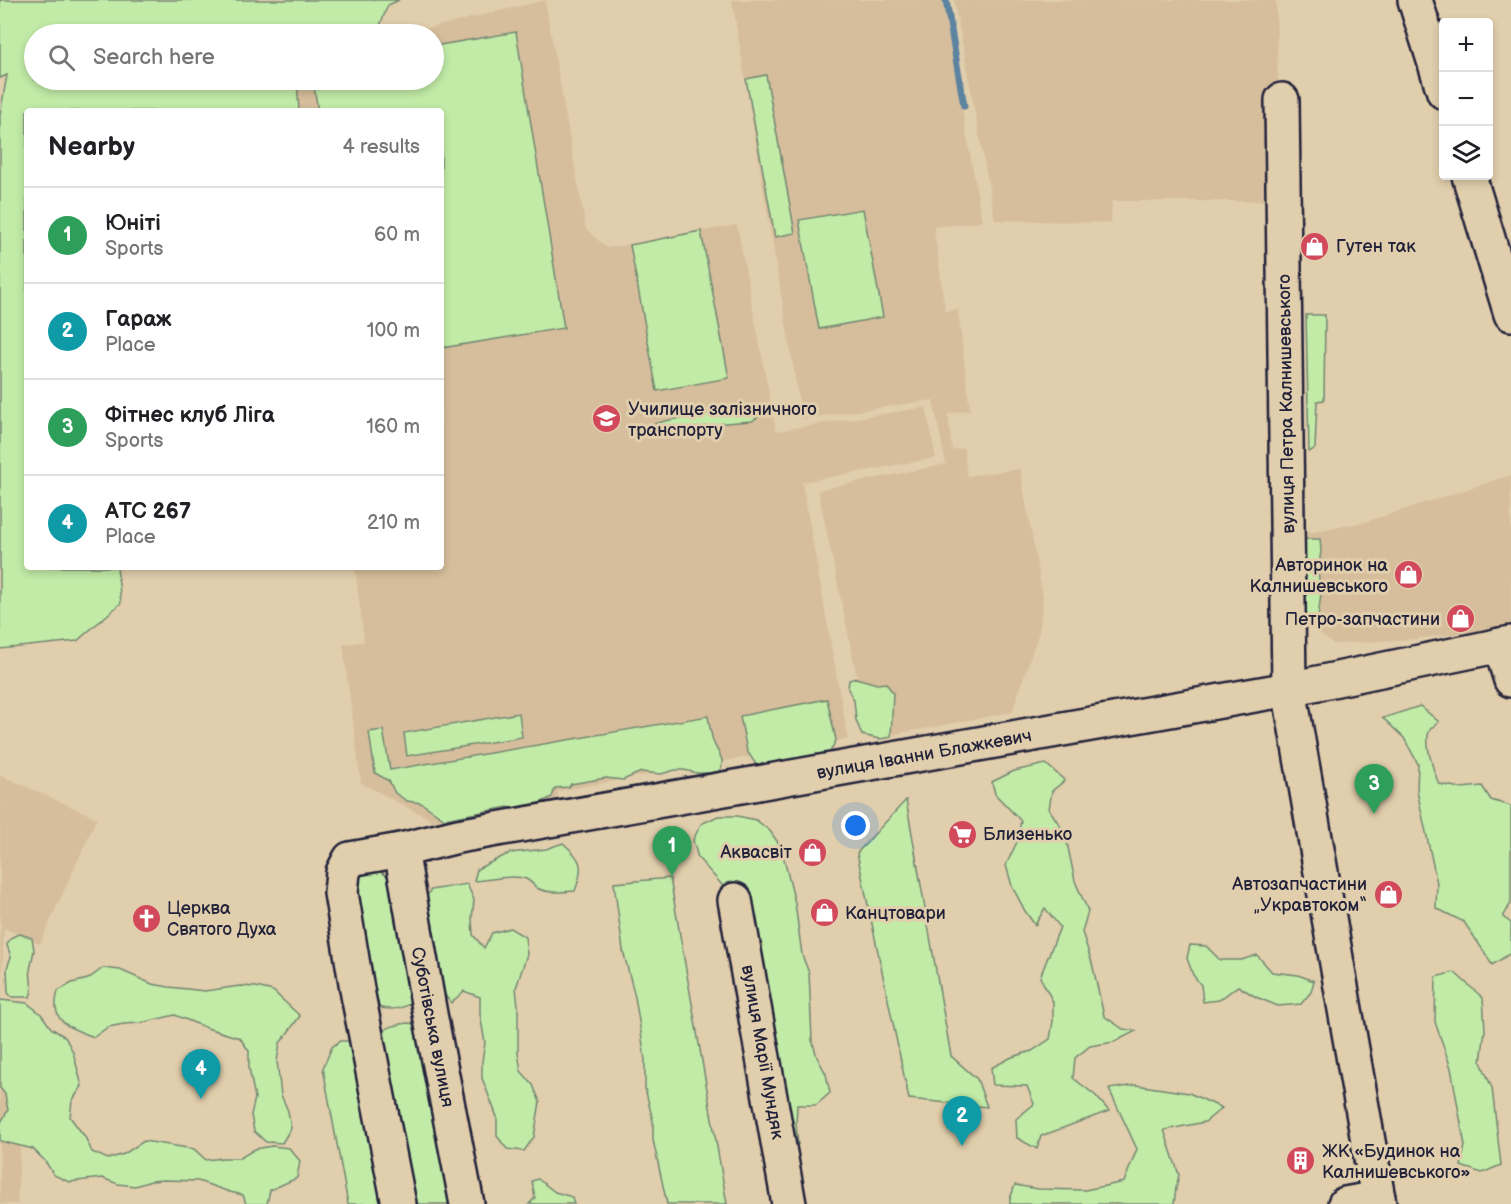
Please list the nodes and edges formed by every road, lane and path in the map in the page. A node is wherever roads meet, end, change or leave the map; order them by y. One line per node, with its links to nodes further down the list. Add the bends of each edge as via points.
1 (1416, 0): 2 (street)
2 (1439, 78)
3 (1282, 100): 8 (street, вулиця Петра Калнишевського)
4 (1470, 180): 5 (street)
5 (1511, 314)
6 (1506, 644): 7 (street); 8 (street, вулиця Іванни Блажкевич)
7 (1511, 680)
8 (1290, 689): 9 (street, вулиця Іванни Блажкевич, via 458,836); 11 (street, вулиця Петра Калнишевського)
9 (401, 850): 12 (street, вулиця Іванни Блажкевич, via 350,859 343,872 341,892); 13 (street, Суботівська вулиця)
10 (735, 900): 14 (street, вулиця Марії Мундяк)
11 (1378, 1201): 15 (street)
12 (399, 1204)
13 (467, 1204)
14 (789, 1204)
15 (1345, 1204)

